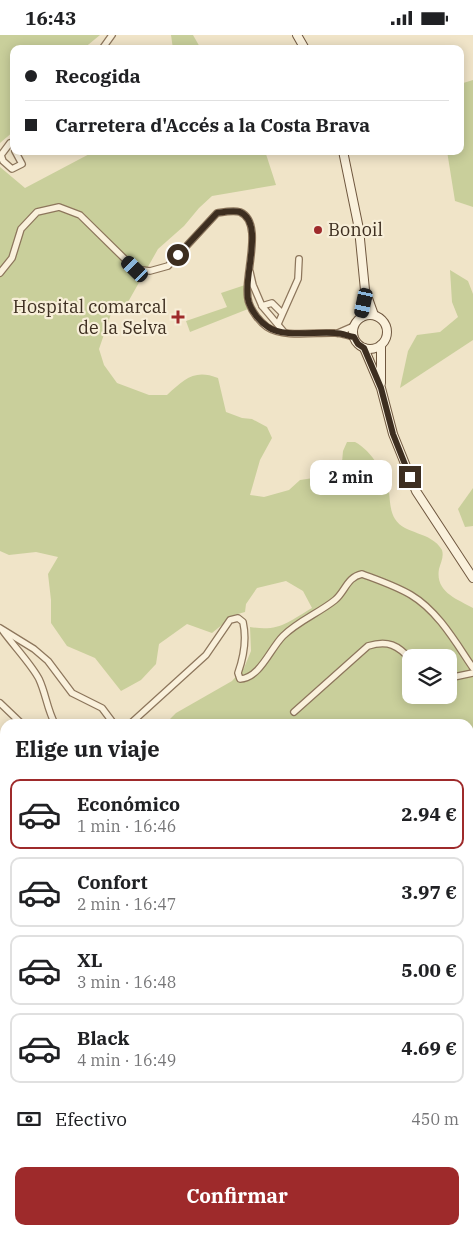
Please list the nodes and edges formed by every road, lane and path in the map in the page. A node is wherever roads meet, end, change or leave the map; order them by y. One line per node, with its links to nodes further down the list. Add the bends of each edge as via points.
1 (10, 145): 2 (street)
2 (7, 147): 3 (street); 4 (street, via 1,155 12,169 22,164)
3 (10, 148)
4 (18, 155)
5 (344, 155): 9 (main road, via 359,229)
6 (299, 259): 11 (street, via 298,279)
7 (250, 268): 8 (street, via 251,223 239,212 217,213 168,266 150,271 135,269 80,215 59,207 37,212 22,229 12,258); 10 (street); 16 (street, via 246,287 249,303)
8 (0, 273)
9 (365, 290): 12 (main road); 13 (main road)
10 (262, 306): 11 (street, via 272,303); 14 (street)
11 (282, 313): 14 (street)
12 (374, 315): 13 (main road); 20 (main road, via 383,320 387,329)
13 (361, 317): 15 (main road)
14 (278, 324): 16 (street); 17 (street)
15 (354, 326): 18 (street); 19 (main road)
16 (267, 327): 17 (street)
17 (284, 333): 18 (street)
18 (338, 333): 19 (street)
19 (354, 337): 21 (main road)
20 (381, 345): 21 (main road, via 374,349); 22 (main road)
21 (364, 348): 22 (main road)
22 (381, 388): 23 (main road, via 393,434 416,491)
23 (473, 578)
24 (0, 629): 32 (street, via 38,677); 33 (street, via 34,649 48,661 72,693 102,708)
25 (402, 650): 30 (street, via 391,643 368,646)
26 (473, 668): 34 (street, via 449,631 412,595 362,574 348,582 336,599 283,636 257,670 245,679 240,679 238,673 246,633 243,622 238,618 230,619 206,655)
27 (473, 673): 28 (street)
28 (457, 677)
29 (0, 703): 31 (street)
30 (294, 712)
31 (17, 719)
32 (53, 719)
33 (110, 719)
34 (136, 719)

